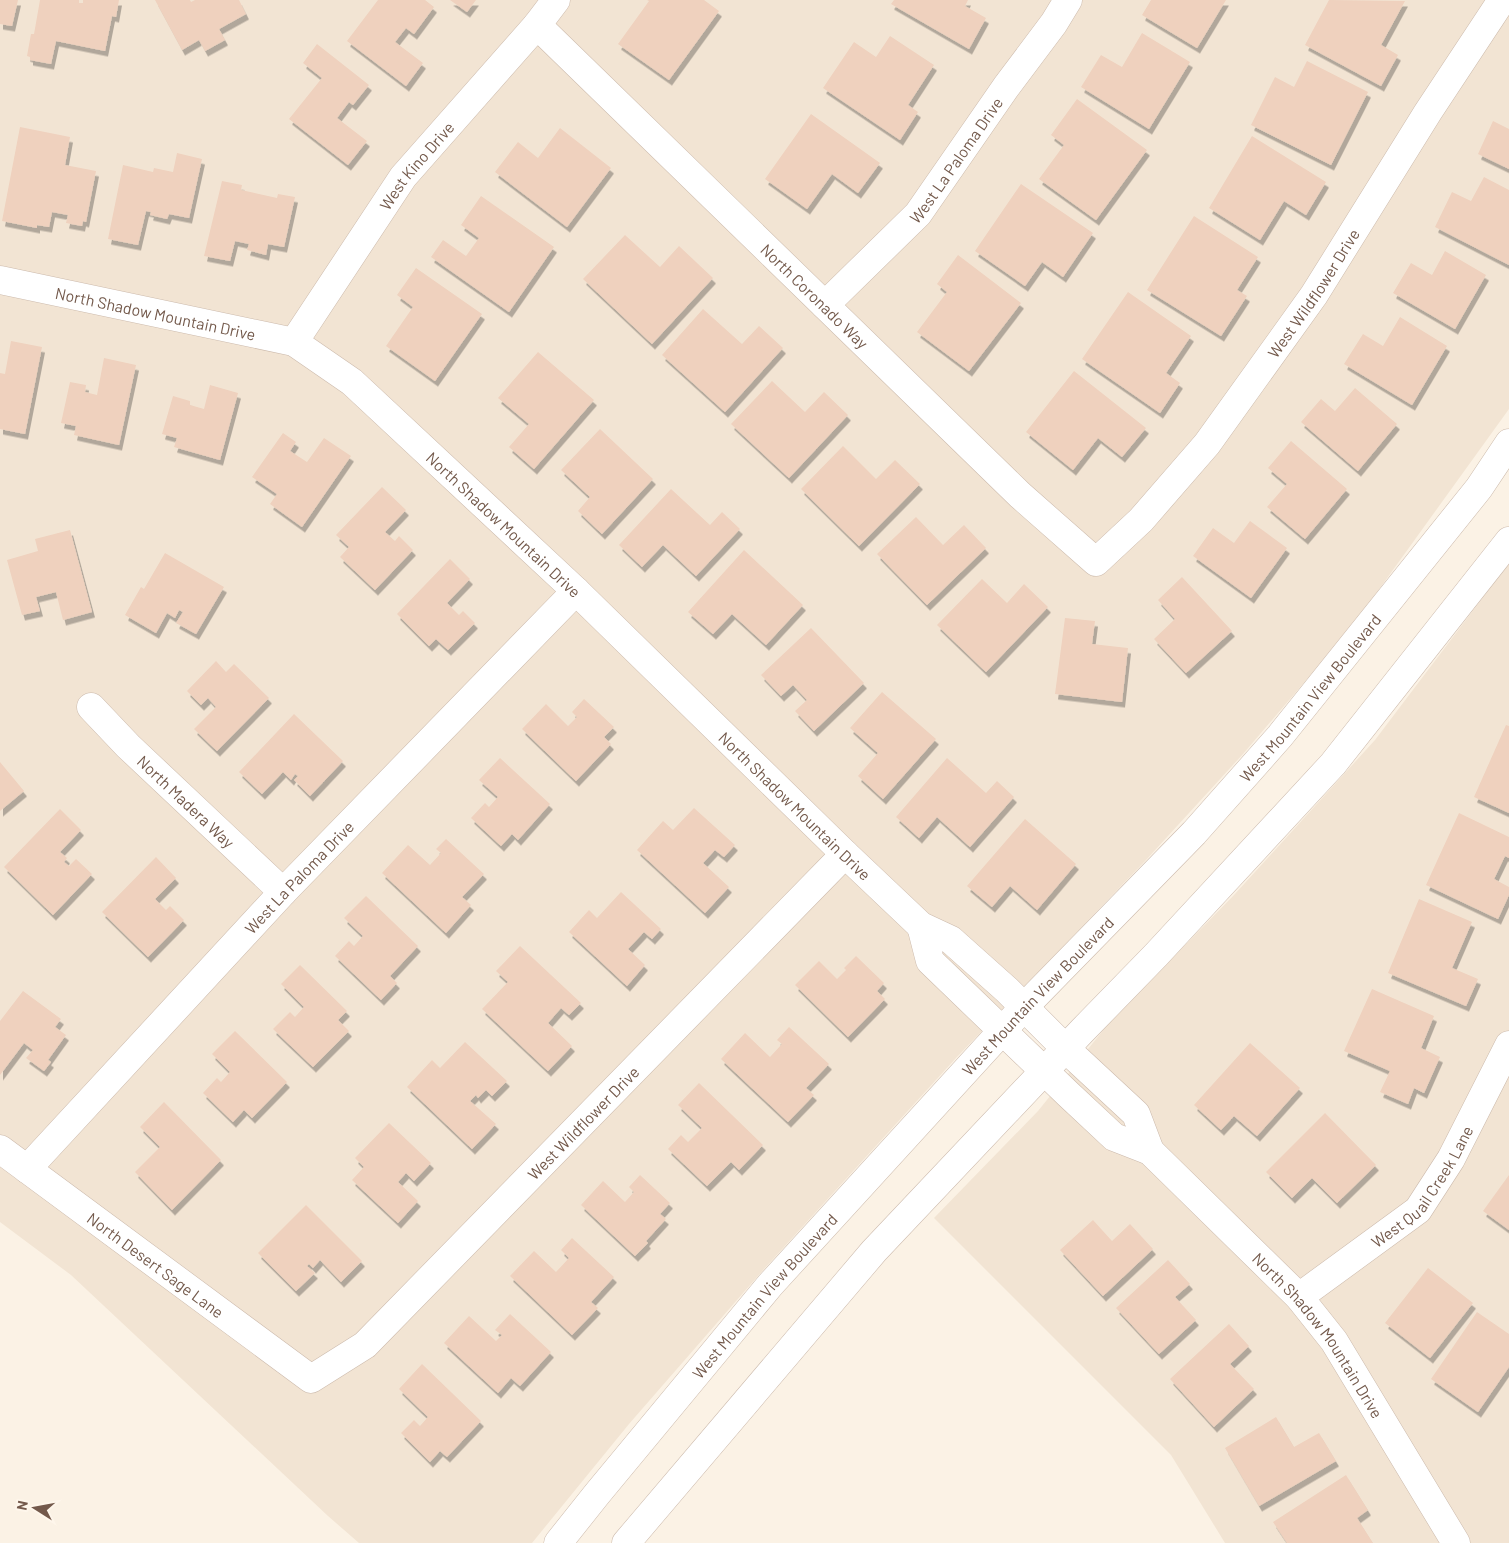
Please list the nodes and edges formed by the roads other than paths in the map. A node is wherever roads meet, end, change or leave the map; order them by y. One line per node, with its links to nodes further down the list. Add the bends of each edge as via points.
1 (556, 0): 4 (street, West Kino Drive)
2 (1068, 0): 6 (street, West La Paloma Drive, via 918,214)
3 (1502, 0): 10 (street, West Wildflower Drive, via 1314,295 1208,444 1140,520)
4 (537, 25): 6 (street, North Coronado Way); 7 (street, West Kino Drive, via 403,177)
5 (0, 280): 7 (street, North Shadow Mountain Drive)
6 (825, 305): 10 (street, North Coronado Way, via 1020,495)
7 (294, 342): 11 (street, North Shadow Mountain Drive, via 352,382)
8 (1509, 444): 16 (street, West Mountain View Boulevard, via 1479,488 1280,736 1194,833)
9 (1509, 541): 19 (street, via 1333,764)
10 (1096, 562)
11 (576, 591): 13 (street, North Shadow Mountain Drive); 14 (street, West La Paloma Drive)
12 (91, 708): 14 (street, North Madera Way)
13 (845, 854): 15 (street, North Shadow Mountain Drive); 25 (street, West Wildflower Drive, via 365,1345)
14 (283, 892): 23 (street, West La Paloma Drive)
15 (921, 926): 16 (street, North Shadow Mountain Drive, via 951,940); 17 (street, North Shadow Mountain Drive, via 930,961)
16 (1024, 1006): 17 (street, West Mountain View Boulevard); 19 (street, North Shadow Mountain Drive)
17 (1002, 1031): 20 (street, North Shadow Mountain Drive); 26 (street, West Mountain View Boulevard, via 770,1285)
18 (1509, 1045): 24 (street, West Quail Creek Lane, via 1450,1159 1418,1210)
19 (1066, 1049): 20 (street); 22 (street, North Shadow Mountain Drive, via 1136,1114)
20 (1044, 1071): 22 (street, North Shadow Mountain Drive, via 1114,1137); 27 (street, via 874,1251)
21 (0, 1149): 23 (street, North Desert Sage Lane)
22 (1150, 1151): 24 (street, North Shadow Mountain Drive)
23 (27, 1168): 25 (street, North Desert Sage Lane)
24 (1299, 1298): 28 (street, North Shadow Mountain Drive, via 1334,1341)
25 (311, 1378)
26 (558, 1543)
27 (626, 1543)
28 (1456, 1543)

